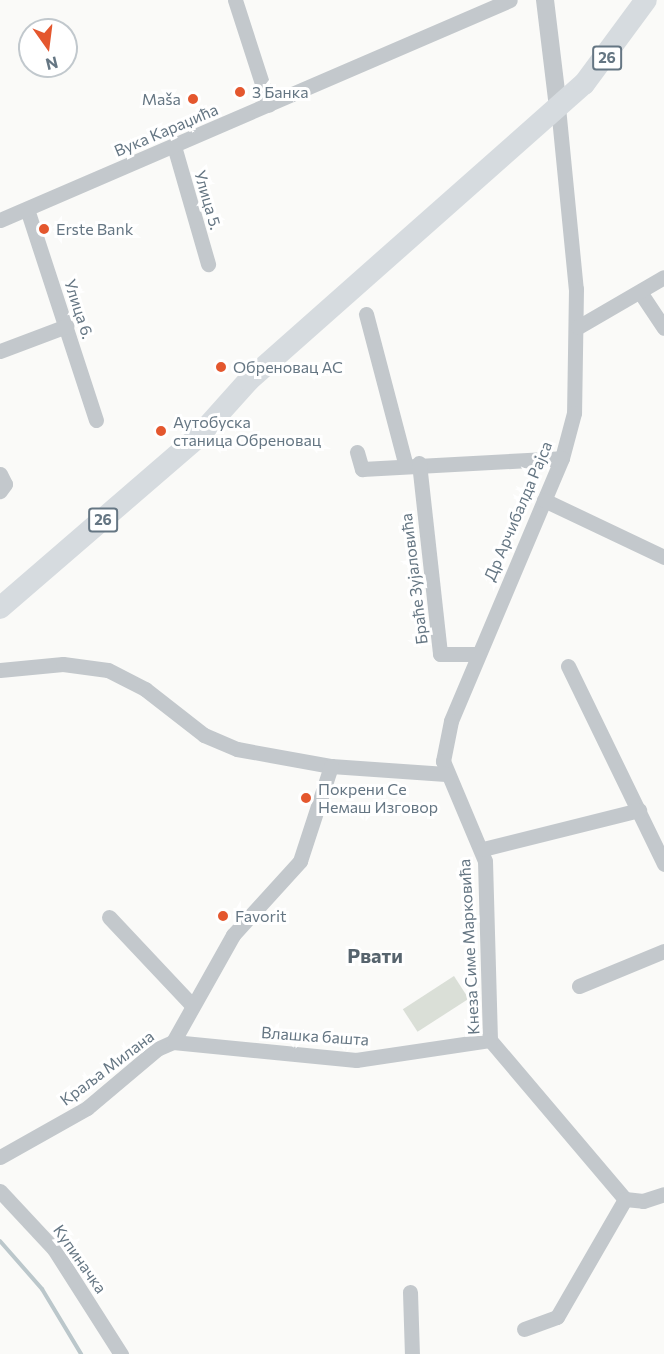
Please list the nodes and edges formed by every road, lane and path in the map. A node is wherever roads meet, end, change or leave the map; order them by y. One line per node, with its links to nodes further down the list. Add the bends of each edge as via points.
1 (235, 0): 5 (street)
2 (510, 0): 5 (street, Вука Караџића)
3 (545, 0): 6 (street)
4 (646, 0): 6 (main road, 26, via 602,65)
5 (269, 105): 7 (street, Вука Караџића)
6 (558, 107): 15 (street, Др Арчибалда Рајса); 26 (main road, 26, via 249,380 197,438)
7 (174, 146): 8 (street, Вука Караџића); 10 (street, Улица 5.)
8 (27, 209): 9 (street, Вука Караџића); 14 (street, Улица 6.)
9 (0, 220)
10 (208, 264)
11 (664, 277): 12 (street)
12 (640, 292): 15 (street); 16 (street)
13 (366, 314): 21 (street, Браће Зујаловића)
14 (66, 326): 17 (street); 18 (street, Улица 6.)
15 (578, 327): 20 (street, Др Арчибалда Рајса, via 577,396)
16 (664, 328)
17 (0, 351)
18 (96, 420)
19 (357, 452): 21 (street, via 362,469)
20 (562, 458): 21 (street); 24 (street, Др Арчибалда Рајса)
21 (412, 463): 27 (street, Браће Зујаловића, via 440,654)
22 (0, 474): 23 (street, via 5,484)
23 (0, 491)
24 (544, 500): 25 (street); 27 (street, Др Арчибалда Рајса)
25 (664, 557)
26 (0, 608)
27 (477, 654): 31 (street, Др Арчибалда Рајса, via 445,740)
28 (568, 666): 32 (street)
29 (0, 670): 30 (street, via 63,664 108,670 216,741)
30 (332, 766): 31 (street); 38 (street, Краља Милана, via 300,861 233,934)
31 (446, 774): 33 (street, Кнеза Симе Марковића)
32 (639, 810): 33 (street); 34 (street)
33 (483, 849): 39 (street, Кнеза Симе Марковића)
34 (664, 864)
35 (109, 917): 38 (street)
36 (664, 951): 37 (street)
37 (579, 986)
38 (192, 1005): 40 (street, Краља Милана)
39 (490, 1040): 40 (street, Влашка башта, via 356,1060); 44 (street, Кнеза Симе Марковића)
40 (173, 1042): 41 (street, Краља Милана, via 157,1049 87,1108)
41 (0, 1157)
42 (0, 1191): 47 (street, Купиначка, via 54,1250)
43 (664, 1194): 44 (street, via 643,1201)
44 (625, 1199): 46 (street, via 557,1317)
45 (410, 1292): 48 (street)
46 (524, 1329)
47 (121, 1354)
48 (412, 1354)

